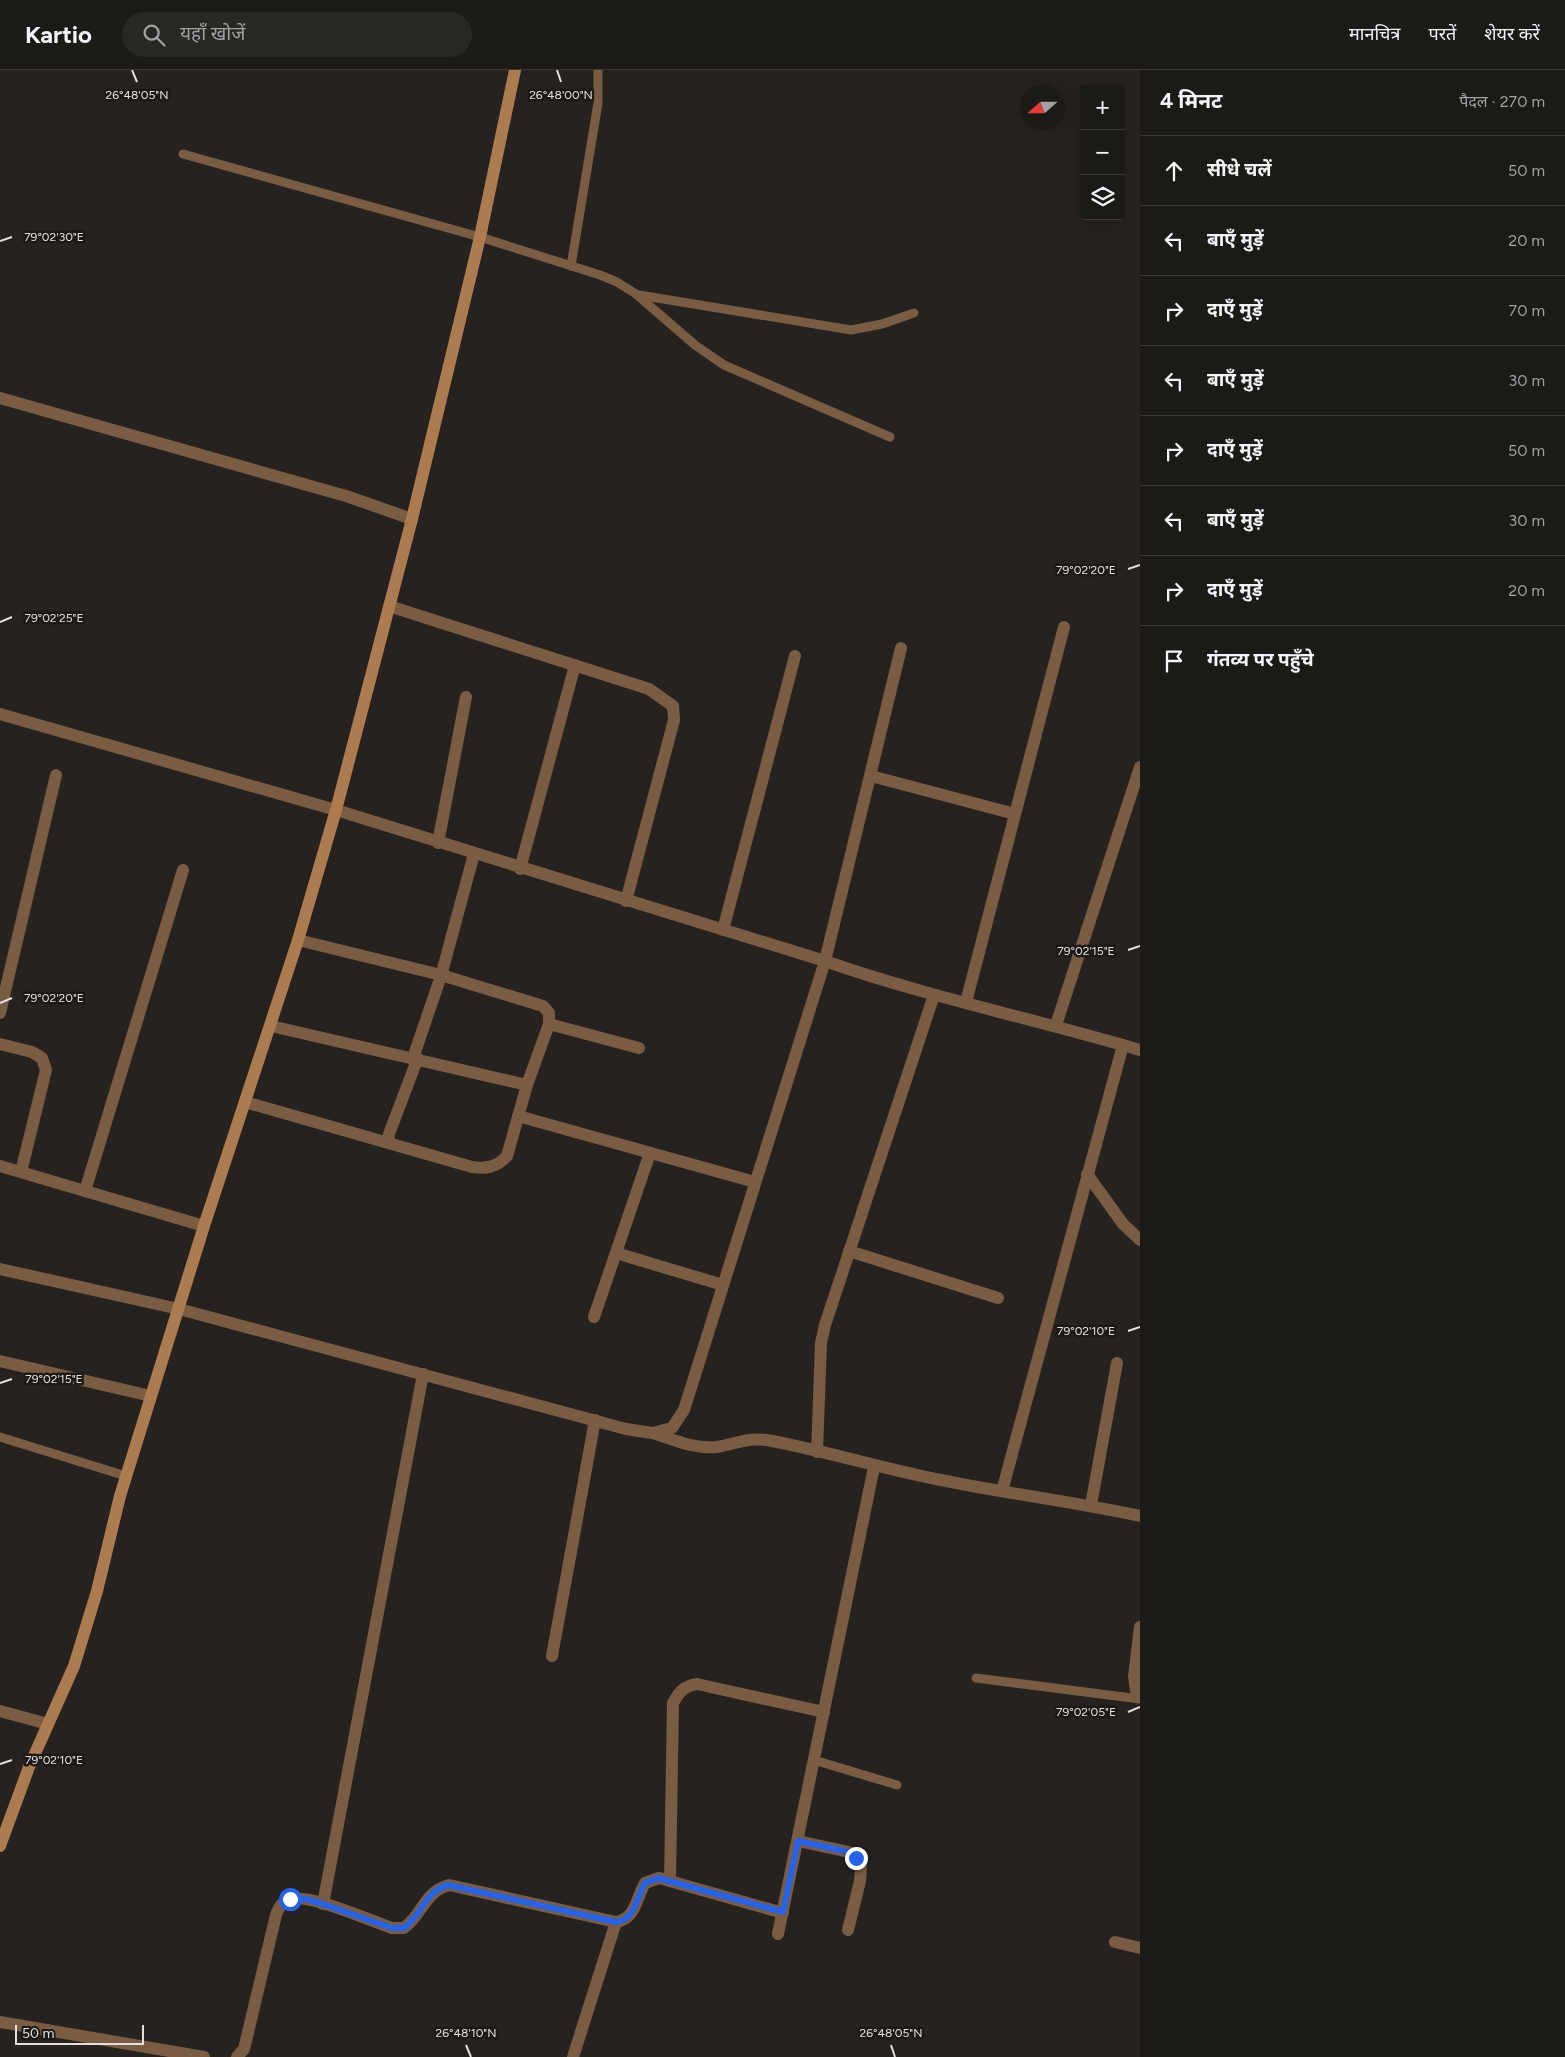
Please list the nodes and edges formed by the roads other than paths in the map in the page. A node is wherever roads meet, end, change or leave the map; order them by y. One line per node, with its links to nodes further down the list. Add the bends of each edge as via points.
1 (515, 70): 4 (street)
2 (598, 70): 5 (lane, via 597,111)
3 (183, 154): 4 (lane)
4 (480, 237): 5 (lane); 10 (street)
5 (571, 266): 6 (lane, via 617,282)
6 (636, 294): 7 (lane, via 851,330); 9 (lane, via 695,345 724,365)
7 (914, 313)
8 (0, 398): 10 (street, via 346,496)
9 (890, 437)
10 (412, 519): 11 (street)
11 (389, 606): 15 (street); 21 (street)
12 (1064, 627): 22 (street)
13 (901, 648): 20 (street)
14 (795, 656): 28 (street)
15 (576, 665): 25 (street); 27 (street, via 649,689 673,706 674,720)
16 (466, 697): 23 (street)
17 (0, 714): 21 (street)
18 (1140, 767): 36 (street)
19 (56, 775): 34 (street)
20 (871, 776): 22 (street); 30 (street)
21 (336, 810): 23 (street); 29 (street)
22 (1015, 814): 33 (street)
23 (438, 843): 24 (street)
24 (474, 854): 25 (street); 31 (street)
25 (520, 868): 27 (street)
26 (183, 870): 52 (street)
27 (626, 900): 28 (street)
28 (723, 930): 30 (street)
29 (298, 940): 31 (street); 37 (street)
30 (824, 961): 32 (street); 51 (street)
31 (441, 975): 35 (street, via 543,1006 549,1014); 42 (street, via 415,1052)
32 (934, 995): 33 (street); 55 (street)
33 (966, 1002): 36 (street)
34 (0, 1013)
35 (549, 1024): 40 (street); 43 (street)
36 (1056, 1025): 39 (street)
37 (271, 1026): 42 (street); 44 (street)
38 (0, 1044): 49 (street, via 32,1052 42,1058 46,1070)
39 (1123, 1045): 41 (street); 50 (street)
40 (639, 1048)
41 (1140, 1050)
42 (417, 1060): 43 (street); 46 (street)
43 (527, 1085): 45 (street)
44 (245, 1102): 46 (street); 53 (street)
45 (518, 1116): 46 (street, via 507,1156 491,1168 472,1167); 47 (street)
46 (388, 1142)
47 (650, 1153): 51 (street); 56 (street)
48 (0, 1166): 49 (street)
49 (21, 1172): 52 (street)
50 (1087, 1174): 54 (street, via 1123,1224); 72 (street)
51 (756, 1182): 58 (street)
52 (85, 1191): 53 (street)
53 (204, 1226): 60 (street)
54 (1140, 1240)
55 (849, 1251): 59 (street); 69 (street, via 821,1343)
56 (616, 1253): 58 (street); 61 (street)
57 (0, 1269): 60 (street)
58 (723, 1285): 67 (street, via 684,1410 672,1428)
59 (998, 1298)
60 (179, 1309): 64 (street); 65 (street)
61 (594, 1317)
62 (0, 1361): 65 (street)
63 (1117, 1363): 73 (street)
64 (423, 1374): 66 (street); 88 (street)
65 (151, 1396): 71 (street)
66 (595, 1420): 67 (street); 76 (street)
67 (652, 1433): 69 (street, via 693,1446 717,1447 751,1439 770,1440)
68 (0, 1437): 71 (lane)
69 (817, 1452): 70 (street)
70 (874, 1466): 72 (street); 81 (street)
71 (126, 1476): 82 (street, via 98,1591 74,1666)
72 (1002, 1491): 73 (street)
73 (1091, 1505): 74 (street)
74 (1140, 1516)
75 (1140, 1627): 78 (street, via 1134,1676 1136,1691)
76 (552, 1656)
77 (976, 1678): 79 (lane)
78 (1140, 1694)
79 (1140, 1700)
80 (0, 1711): 82 (street)
81 (824, 1712): 83 (street); 87 (street, via 697,1684 688,1685 679,1693 674,1703)
82 (48, 1724): 86 (street)
83 (814, 1760): 84 (lane); 85 (street)
84 (897, 1785)
85 (798, 1841): 89 (street); 91 (street, via 849,1852 861,1867)
86 (0, 1846)
87 (670, 1881): 89 (street); 90 (street, via 658,1878 645,1883 631,1916)
88 (323, 1904): 90 (street, via 392,1928 404,1928 413,1922 429,1895 448,1885); 97 (street, via 297,1898 284,1901 280,1906 244,2049)
89 (783, 1912): 92 (street)
90 (616, 1922): 98 (street)
91 (848, 1930)
92 (778, 1934)
93 (1115, 1942): 94 (street)
94 (1140, 1948)
95 (0, 2022): 96 (street)
96 (204, 2057)
97 (237, 2057)
98 (572, 2057)

